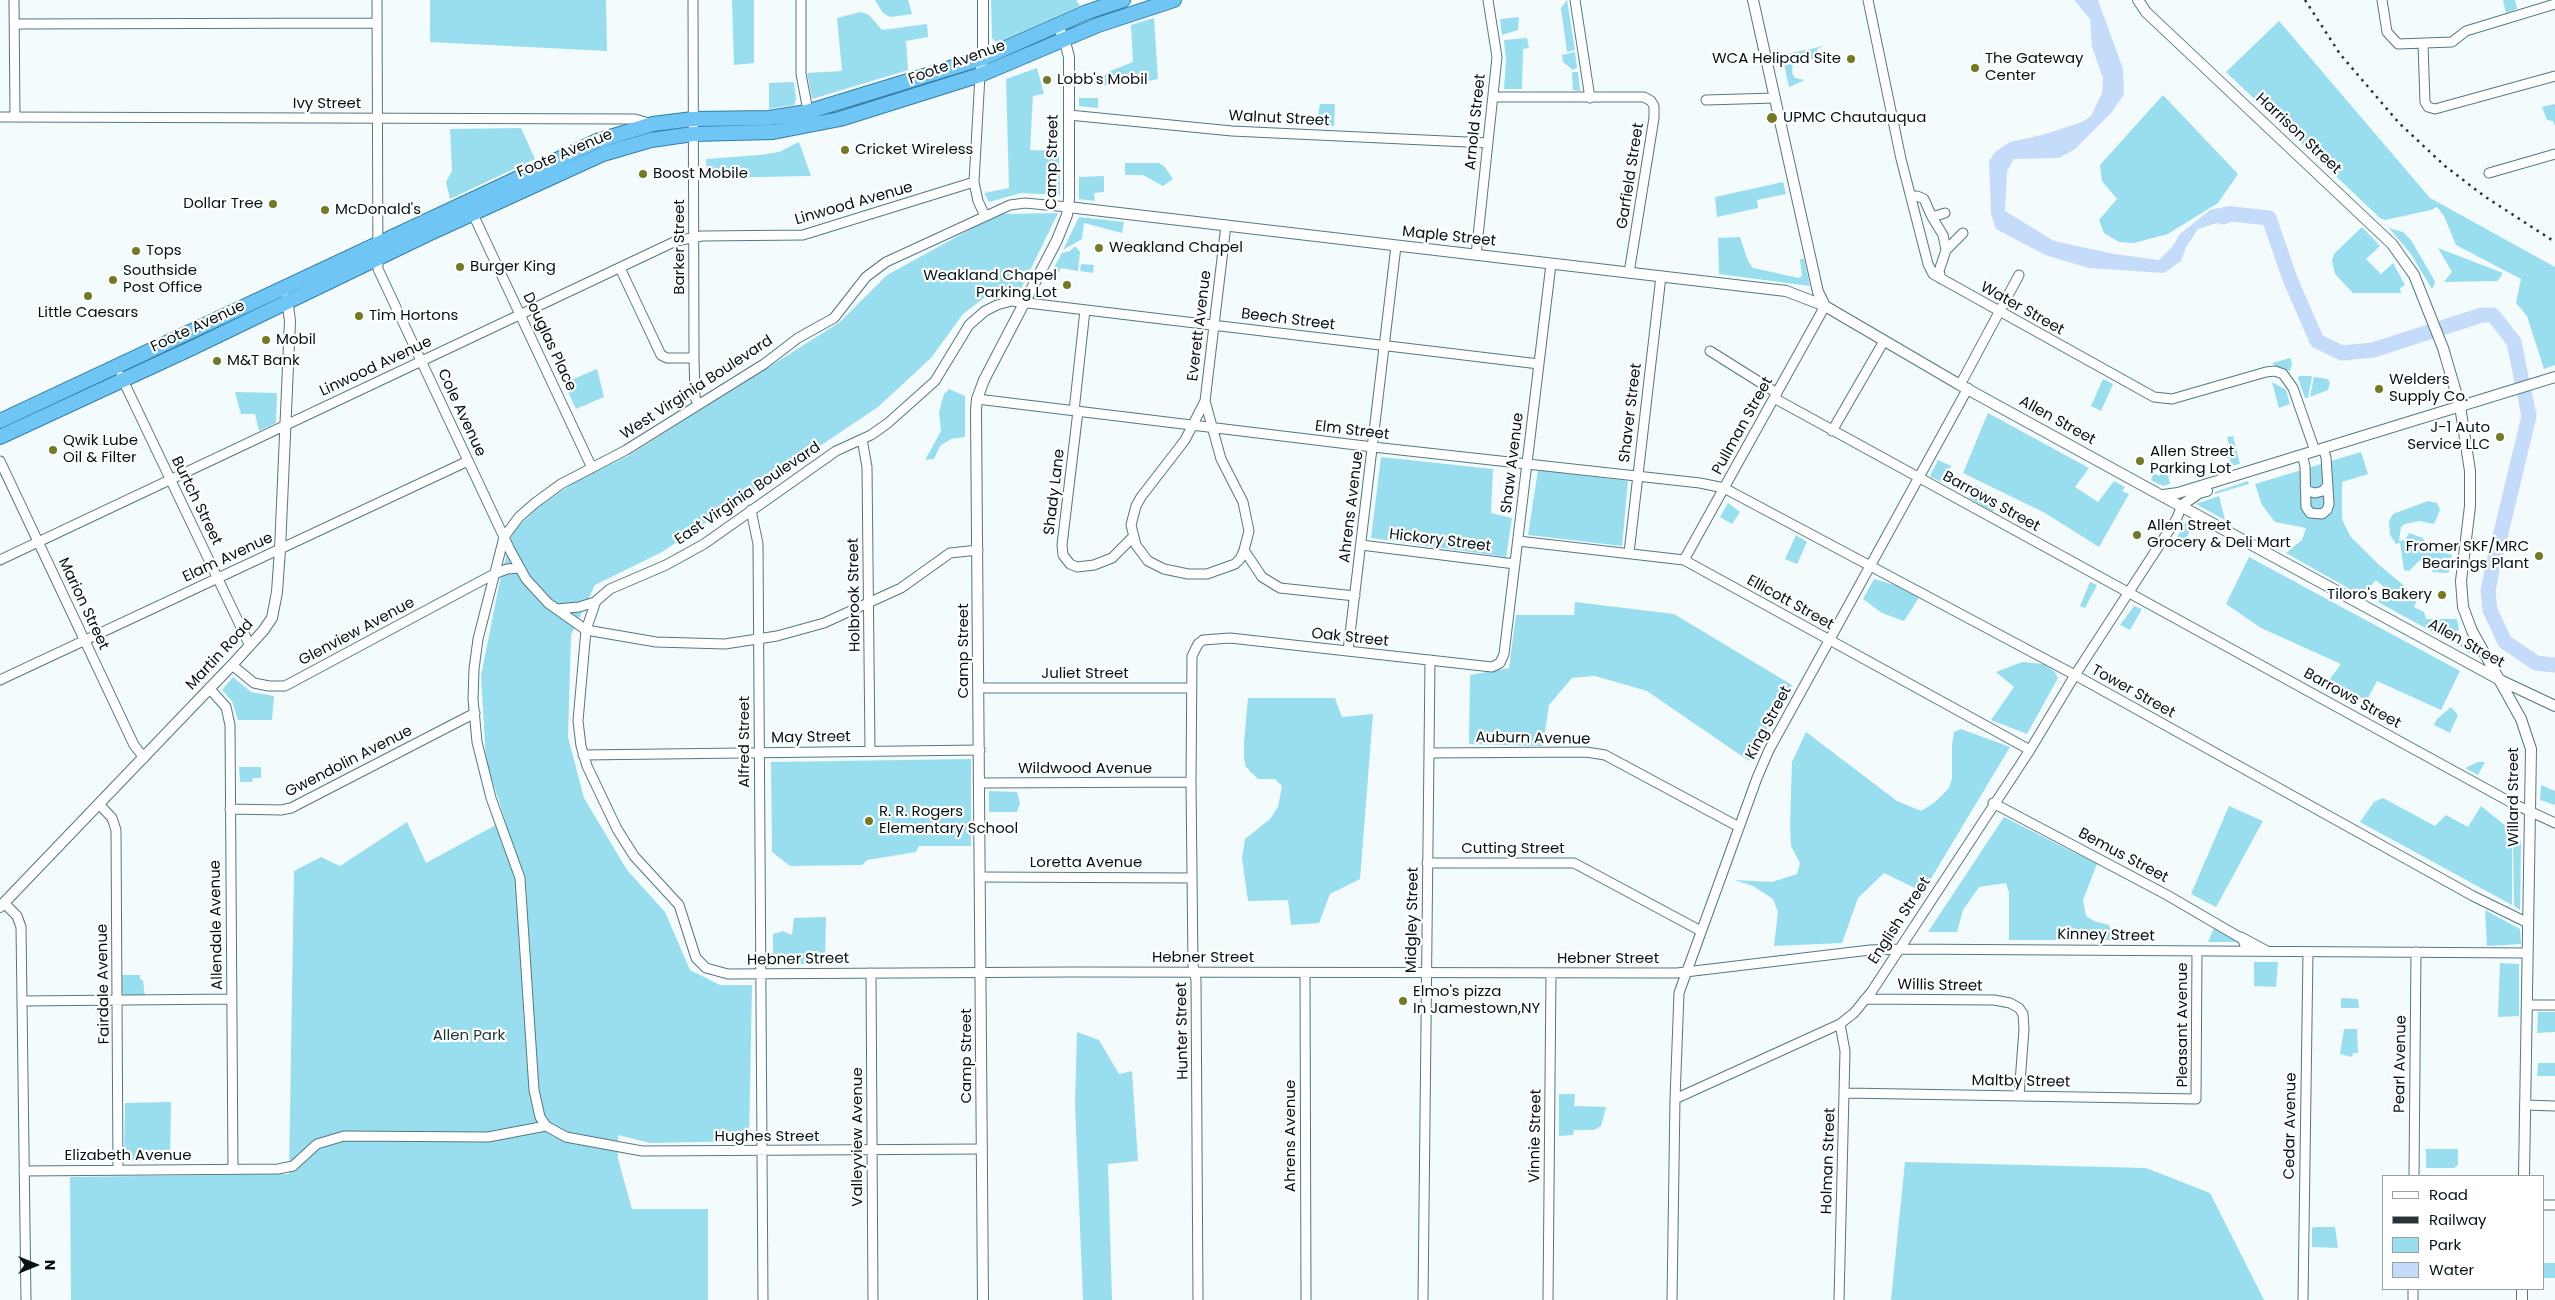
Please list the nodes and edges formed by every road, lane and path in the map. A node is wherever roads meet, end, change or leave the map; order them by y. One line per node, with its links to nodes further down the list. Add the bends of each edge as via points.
1 (14, 0): 16 (street)
2 (377, 0): 15 (street, Cole Avenue)
3 (693, 0): 32 (street, Barker Street)
4 (801, 0): 27 (street, via 801,74)
5 (983, 0): 20 (street)
6 (1174, 0): 13 (highway, Foote Avenue)
7 (1488, 0): 23 (street, Arnold Street, via 1497,57)
8 (1575, 0): 24 (street)
9 (1753, 0): 25 (street)
10 (1868, 0): 40 (street, Water Street)
11 (2138, 0): 80 (street, Harrison Street, via 2146,12 2392,244 2426,299)
12 (2382, 0): 19 (street, via 2387,32 2393,42)
13 (1125, 4): 17 (highway, Foote Avenue); 18 (highway, Foote Avenue)
14 (2555, 4): 19 (street, via 2466,31 2452,42)
15 (377, 23): 16 (street); 31 (street, Cole Avenue)
16 (15, 24): 30 (street)
17 (1057, 25): 18 (street, Camp Street); 20 (highway, Foote Avenue)
18 (1064, 38): 21 (highway, Foote Avenue); 28 (street, Camp Street, via 1069,57)
19 (2423, 44): 22 (street, via 2425,102 2436,109)
20 (983, 58): 21 (street); 27 (highway, Foote Avenue)
21 (980, 75): 34 (highway, Foote Avenue); 39 (street)
22 (2555, 76)
23 (1493, 97): 24 (street); 36 (street, Arnold Street)
24 (1590, 98): 55 (street, Garfield Street, via 1644,98 1654,106)
25 (1775, 98): 26 (street); 62 (street, via 1818,292)
26 (1706, 100)
27 (807, 112): 32 (highway, Foote Avenue, via 769,118); 34 (street)
28 (1069, 114): 36 (street, Walnut Street, via 1232,131); 42 (street, Camp Street)
29 (0, 117): 30 (street, Ivy Street)
30 (15, 117): 31 (street, Ivy Street)
31 (378, 118): 33 (street, Ivy Street, via 635,119); 51 (street, Cole Avenue)
32 (693, 119): 33 (highway, Foote Avenue); 35 (street, Barker Street)
33 (653, 124): 41 (highway, Foote Avenue, via 570,152)
34 (811, 126): 35 (highway, Foote Avenue, via 773,132)
35 (694, 134): 41 (highway, Foote Avenue, via 617,148); 48 (street, Barker Street)
36 (1488, 143): 52 (street, Arnold Street)
37 (2555, 154): 38 (street)
38 (2489, 173)
39 (974, 182): 44 (street); 48 (street, Linwood Avenue, via 803,235)
40 (1911, 196): 45 (street, via 1924,199); 58 (street, Water Street, via 1930,270)
41 (470, 207): 51 (highway, Foote Avenue); 65 (street, Douglas Place)
42 (1068, 207): 44 (street, West Virginia Boulevard, via 1010,204); 46 (street, Maple Street); 61 (street, Camp Street, via 1063,227)
43 (1945, 213): 45 (street)
44 (985, 216): 79 (street, West Virginia Boulevard, via 878,267 866,277 834,318)
45 (1932, 217): 50 (street, via 1943,234)
46 (1226, 225): 49 (street, Maple Street); 66 (street, Everett Avenue)
47 (1963, 233): 50 (street)
48 (693, 237): 54 (street, Linwood Avenue, via 676,241); 70 (street, Barker Street)
49 (1396, 246): 52 (street, Maple Street); 68 (street, Ahrens Avenue)
50 (1946, 250): 58 (street, via 1939,270)
51 (377, 251): 59 (highway, Foote Avenue); 60 (highway, Foote Avenue); 71 (street, Cole Avenue, via 378,269)
52 (1476, 251): 53 (street, Maple Street)
53 (1551, 264): 55 (street, Maple Street); 72 (street, Shaw Avenue)
54 (620, 268): 65 (street, Linwood Avenue); 70 (street, via 661,354 667,358)
55 (1629, 273): 57 (street, Maple Street)
56 (2020, 275): 64 (street, King Street)
57 (1661, 276): 62 (street, Maple Street, via 1786,291); 97 (street, Shaver Street)
58 (1941, 279): 64 (street, Water Street)
59 (283, 288): 60 (street, Martin Road); 73 (highway, Foote Avenue)
60 (288, 302): 73 (highway, Foote Avenue); 83 (street, Martin Road)
61 (1025, 303): 63 (street, Beech Street); 77 (street, Camp Street); 88 (street, East Virginia Boulevard, via 1004,302 976,318 935,381 888,423)
62 (1825, 306): 67 (street, Allen Street); 76 (street, Pullman Street)
63 (1085, 310): 66 (street, Beech Street); 81 (street, Shady Lane)
64 (1999, 312): 75 (street, King Street); 90 (street, Water Street, via 2164,400 2276,371 2283,374 2293,388)
65 (521, 314): 71 (street, Linwood Avenue); 95 (street, Douglas Place)
66 (1215, 326): 68 (street, Beech Street); 78 (street, Everett Avenue)
67 (1884, 341): 75 (street, Allen Street); 86 (street)
68 (1385, 346): 72 (street, Beech Street); 89 (street, Ahrens Avenue)
69 (1710, 351): 76 (street, Barrows Street)
70 (694, 358): 79 (street, Barker Street)
71 (421, 360): 83 (street, Linwood Avenue); 93 (street, Cole Avenue)
72 (1539, 364): 94 (street, Shaw Avenue)
73 (120, 373): 82 (highway, Foote Avenue); 87 (highway, Foote Avenue); 96 (street, Burtch Street)
74 (2552, 378): 80 (street)
75 (1964, 387): 98 (street, King Street); 104 (street, Allen Street)
76 (1776, 395): 86 (street, Barrows Street); 102 (street, Pullman Street)
77 (977, 399): 81 (street, Elm Street); 113 (street, Camp Street)
78 (1205, 401): 84 (street); 85 (street)
79 (698, 404): 95 (street, West Virginia Boulevard)
80 (2460, 406): 90 (street); 140 (street, Willard Street, via 2471,486 2461,595 2469,624)
81 (1076, 411): 84 (street, Elm Street); 108 (street, Shady Lane, via 1063,555 1070,564 1094,565 1112,558)
82 (0, 421)
83 (285, 425): 96 (street, Linwood Avenue); 112 (street, Martin Road)
84 (1194, 425): 85 (street, Elm Street); 108 (street, via 1136,506)
85 (1212, 428): 89 (street, Elm Street); 114 (street, via 1221,459 1246,513 1248,531)
86 (1832, 431): 98 (street, Barrows Street)
87 (0, 437)
88 (862, 439): 106 (street, East Virginia Boulevard, via 836,451); 126 (street, Holbrook Street, via 867,467)
89 (1372, 447): 94 (street, Elm Street); 111 (street, Ahrens Avenue)
90 (2319, 450): 91 (street); 100 (street, Water Street, via 2326,457)
91 (2302, 455): 99 (street); 101 (street)
92 (0, 461): 109 (street, Marion Street)
93 (468, 461): 107 (street, Cole Avenue); 112 (street, Elam Avenue)
94 (1526, 464): 97 (street, Elm Street); 110 (street, Shaw Avenue)
95 (592, 468): 107 (street, West Virginia Boulevard, via 535,502)
96 (170, 478): 109 (street, Linwood Avenue); 122 (street, Burtch Street)
97 (1637, 478): 102 (street, Elm Street); 115 (street, Shaver Street)
98 (1920, 479): 119 (street, King Street); 123 (street, Barrows Street)
99 (2219, 480): 103 (street); 105 (street, via 2218,487 2199,493)
100 (2328, 485): 101 (street, via 2315,493); 101 (street, Water Street, via 2328,508 2317,515 2306,507)
101 (2304, 487)
102 (1724, 488): 117 (street, Pullman Street); 119 (street, Tower Street)
103 (2189, 490): 104 (street); 105 (street)
104 (2162, 495): 105 (street, Allen Street)
105 (2182, 505): 123 (street, English Street); 140 (street, Allen Street)
106 (751, 510): 125 (street, East Virginia Boulevard, via 704,544 666,565 610,589); 129 (street, Alfred Street, via 758,544)
107 (504, 536): 120 (street, Cole Avenue); 121 (street, West Virginia Boulevard)
108 (1133, 538): 114 (street, via 1148,561 1164,569 1188,574 1207,574 1226,568 1240,559)
109 (38, 541): 116 (street, Linwood Avenue); 130 (street, Marion Street)
110 (1518, 541): 115 (street, Ellicott Street); 118 (street, Shaw Avenue)
111 (1362, 545): 118 (street, Hickory Street); 124 (street, Ahrens Avenue)
112 (280, 549): 122 (street, Elam Avenue); 133 (street, Martin Road, via 274,612)
113 (978, 550): 126 (street, via 950,554 901,588); 142 (street, Camp Street)
114 (1244, 550): 124 (street, via 1262,578 1280,588)
115 (1629, 553): 117 (street, Ellicott Street)
116 (0, 560)
117 (1684, 560): 131 (street, Ellicott Street)
118 (1515, 564): 136 (street, Shaw Avenue)
119 (1871, 565): 131 (street, King Street); 138 (street, Tower Street)
120 (520, 568): 121 (street); 127 (street, Cole Avenue, via 536,591)
121 (494, 574): 137 (street, Glenview Avenue, via 285,686 258,685); 145 (street, West Virginia Boulevard, via 476,652)
122 (218, 578): 130 (street, Elam Avenue); 133 (street, Burtch Street)
123 (2129, 593): 138 (street, English Street); 158 (street, Barrows Street)
124 (1355, 596): 134 (street, Ahrens Avenue)
125 (595, 602): 127 (street); 128 (street)
126 (868, 604): 129 (street, via 803,630); 148 (street, Holbrook Street)
127 (555, 608): 128 (street, Cole Avenue)
128 (586, 630): 129 (street, via 681,644 726,644); 151 (street, via 578,721)
129 (758, 639): 149 (street, Alfred Street)
130 (85, 640): 139 (street, Elam Avenue); 152 (street, Marion Street, via 134,744)
131 (1830, 640): 147 (street, Ellicott Street); 160 (street, King Street, via 1769,750)
132 (1198, 644): 134 (street, Oak Street, via 1210,638 1230,638); 143 (street, Hunter Street, via 1192,656)
133 (250, 646): 137 (street, Martin Road)
134 (1348, 652): 135 (street, Oak Street)
135 (1430, 660): 136 (street, Oak Street); 150 (street, Midgley Street)
136 (1500, 664)
137 (232, 665): 141 (street, Martin Road)
138 (2075, 675): 147 (street, English Street); 165 (street, Tower Street, via 2473,896)
139 (0, 680)
140 (2502, 681): 144 (street, Allen Street); 158 (street, Willard Street, via 2530,740)
141 (209, 688): 152 (street, Martin Road); 157 (street, Allendale Avenue, via 228,712)
142 (979, 688): 143 (street, Juliet Street); 146 (street, Camp Street)
143 (1191, 688): 153 (street, Hunter Street)
144 (2555, 706)
145 (474, 713): 157 (street, Gwendolin Avenue, via 291,808); 196 (street, West Virginia Boulevard, via 477,742 491,798 520,878 534,1090 540,1117)
146 (980, 750): 148 (street, May Street); 154 (street, Camp Street)
147 (2030, 750): 155 (street, English Street)
148 (870, 751): 149 (street, May Street)
149 (759, 753): 151 (street, May Street); 182 (street, Alfred Street)
150 (1429, 753): 160 (street, Auburn Avenue, via 1586,752 1605,755); 161 (street, Midgley Street)
151 (583, 755): 182 (street, Hebner Street, via 616,830 645,870 679,905 696,958 720,974)
152 (144, 758): 156 (street, Martin Road)
153 (1190, 782): 154 (street, Wildwood Avenue); 163 (street, Hunter Street)
154 (980, 783): 162 (street, Camp Street)
155 (1993, 803): 167 (street, Bemus Street, via 2167,895); 168 (street, English Street)
156 (99, 804): 164 (street, Martin Road); 186 (street, Fairdale Avenue, via 112,818 116,830)
157 (230, 809): 183 (street, Allendale Avenue)
158 (2530, 812): 159 (street, Barrows Street); 165 (street, Willard Street)
159 (2555, 823)
160 (1738, 827): 166 (street, King Street)
161 (1427, 863): 166 (street, Cutting Street, via 1574,863); 179 (street, Midgley Street)
162 (980, 876): 163 (street, Loretta Avenue); 175 (street, Camp Street)
163 (1192, 878): 176 (street, Hunter Street)
164 (2, 905): 185 (street, via 17,916 21,927)
165 (2528, 923): 174 (street, Willard Street)
166 (1702, 930): 181 (street, King Street)
167 (2238, 937): 169 (street, Bemus Street, via 2244,941); 170 (street, Bemus Street)
168 (1899, 949): 171 (street, Kinney Street); 181 (street, Kinney Street); 184 (street, English Street)
169 (2247, 951): 170 (street, Kinney Street); 171 (street, Kinney Street)
170 (2268, 951): 172 (street, Kinney Street)
171 (2197, 952): 193 (street, Pleasant Avenue)
172 (2308, 952): 173 (street, Kinney Street); 215 (street, Cedar Avenue)
173 (2416, 952): 174 (street, Kinney Street); 203 (street, Pearl Avenue)
174 (2528, 953): 187 (street, Willard Street)
175 (981, 972): 176 (street, Hebner Street); 177 (street, Hebner Street); 197 (street, Camp Street)
176 (1195, 972): 178 (street, Hebner Street); 209 (street, Hunter Street)
177 (871, 973): 182 (street, Hebner Street); 199 (street, Valleyview Avenue)
178 (1305, 973): 179 (street, Hebner Street); 210 (street, Ahrens Avenue)
179 (1426, 973): 180 (street, Hebner Street); 211 (street, Midgley Street)
180 (1552, 973): 181 (street, Hebner Street); 212 (street, Vinnie Street)
181 (1686, 973): 192 (street, King Street, via 1677,1003)
182 (762, 974): 198 (street)
183 (232, 999): 186 (street); 200 (street, Allendale Avenue)
184 (1866, 999): 189 (street, English Street); 191 (street, Willis Street, via 1994,1000 2014,1005 2022,1014 2024,1030)
185 (22, 1001): 186 (street); 202 (street)
186 (118, 1001): 201 (street, Fairdale Avenue)
187 (2527, 1004): 188 (street); 194 (street, Willard Street)
188 (2555, 1005)
189 (1840, 1024): 190 (street, Holman Street, via 1845,1051); 192 (street, English Street)
190 (1845, 1093): 191 (street, Maltby Street); 214 (street, Holman Street)
191 (2019, 1096): 193 (street, Maltby Street)
192 (1675, 1099): 213 (street)
193 (2196, 1099)
194 (2525, 1105): 195 (street); 204 (street, Willard Street)
195 (2555, 1106)
196 (546, 1126): 198 (street, Hughes Street, via 583,1141 642,1151); 200 (street, Elizabeth Avenue, via 488,1137 344,1136 317,1144 287,1168)
197 (982, 1149): 199 (street, Hughes Street); 208 (street, Camp Street)
198 (762, 1150): 199 (street, Hughes Street); 206 (street)
199 (872, 1150): 207 (street, Valleyview Avenue)
200 (233, 1169): 201 (street, Elizabeth Avenue)
201 (118, 1170): 202 (street, Elizabeth Avenue)
202 (24, 1171): 205 (street)
203 (2414, 1175)
204 (2524, 1175)
205 (26, 1300)
206 (763, 1300)
207 (873, 1300)
208 (983, 1300)
209 (1198, 1300)
210 (1306, 1300)
211 (1423, 1300)
212 (1548, 1300)
213 (1672, 1300)
214 (1839, 1300)
215 (2303, 1300)

